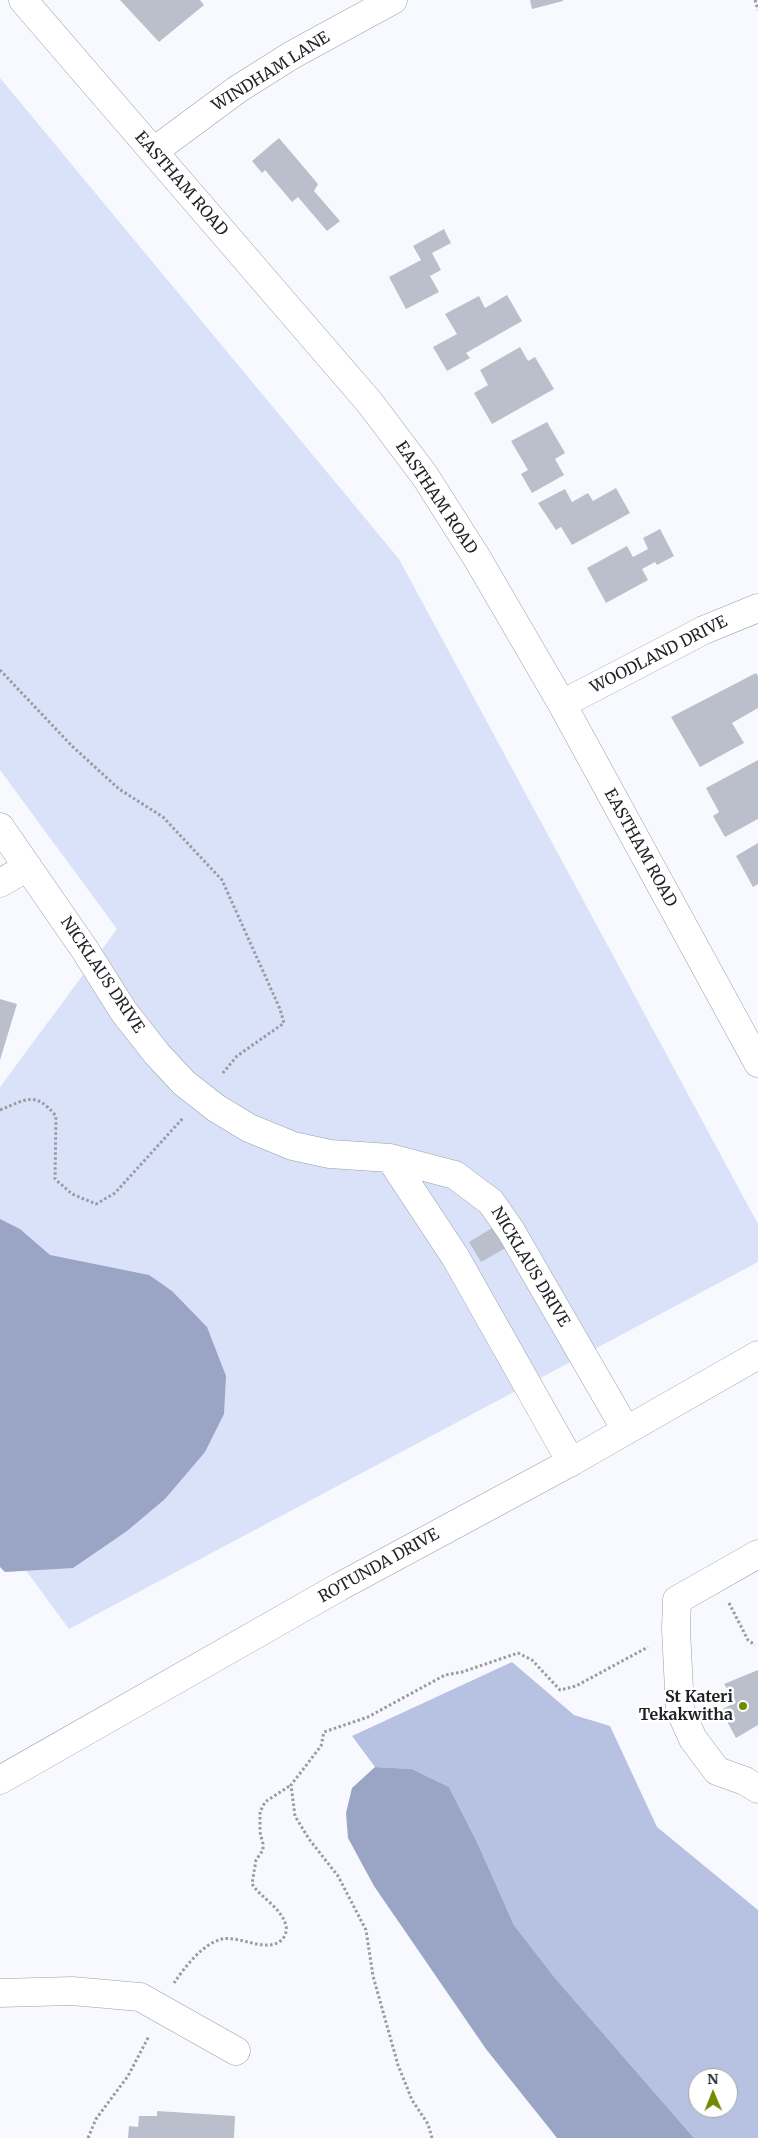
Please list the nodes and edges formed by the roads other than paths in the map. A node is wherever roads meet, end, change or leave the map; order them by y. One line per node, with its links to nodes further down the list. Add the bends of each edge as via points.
1 (23, 0): 3 (street, EASTHAM ROAD)
2 (393, 0): 3 (street, WINDHAM LANE, via 292,55 238,89)
3 (154, 151): 5 (street, EASTHAM ROAD, via 370,403 425,476)
4 (758, 608): 5 (street, WOODLAND DRIVE, via 704,630)
5 (562, 704): 9 (street, EASTHAM ROAD)
6 (0, 827): 7 (street, NICKLAUS DRIVE)
7 (28, 867): 8 (street); 10 (street, NICKLAUS DRIVE, via 86,950 124,1012 184,1083 249,1128 293,1146 330,1154)
8 (0, 883)
9 (757, 1068)
10 (390, 1158): 12 (street, NICKLAUS DRIVE, via 455,1175 491,1202); 13 (street, via 456,1258)
11 (758, 1355): 12 (street, ROTUNDA DRIVE)
12 (626, 1430): 13 (street, ROTUNDA DRIVE)
13 (571, 1462): 15 (street, ROTUNDA DRIVE, via 339,1587)
14 (758, 1554): 16 (street, via 677,1600 676,1626 680,1710 693,1739 717,1771 745,1781)
15 (0, 1780)
16 (758, 1790)
17 (0, 1993): 18 (street, via 72,1991 140,1997)
18 (236, 2051)

